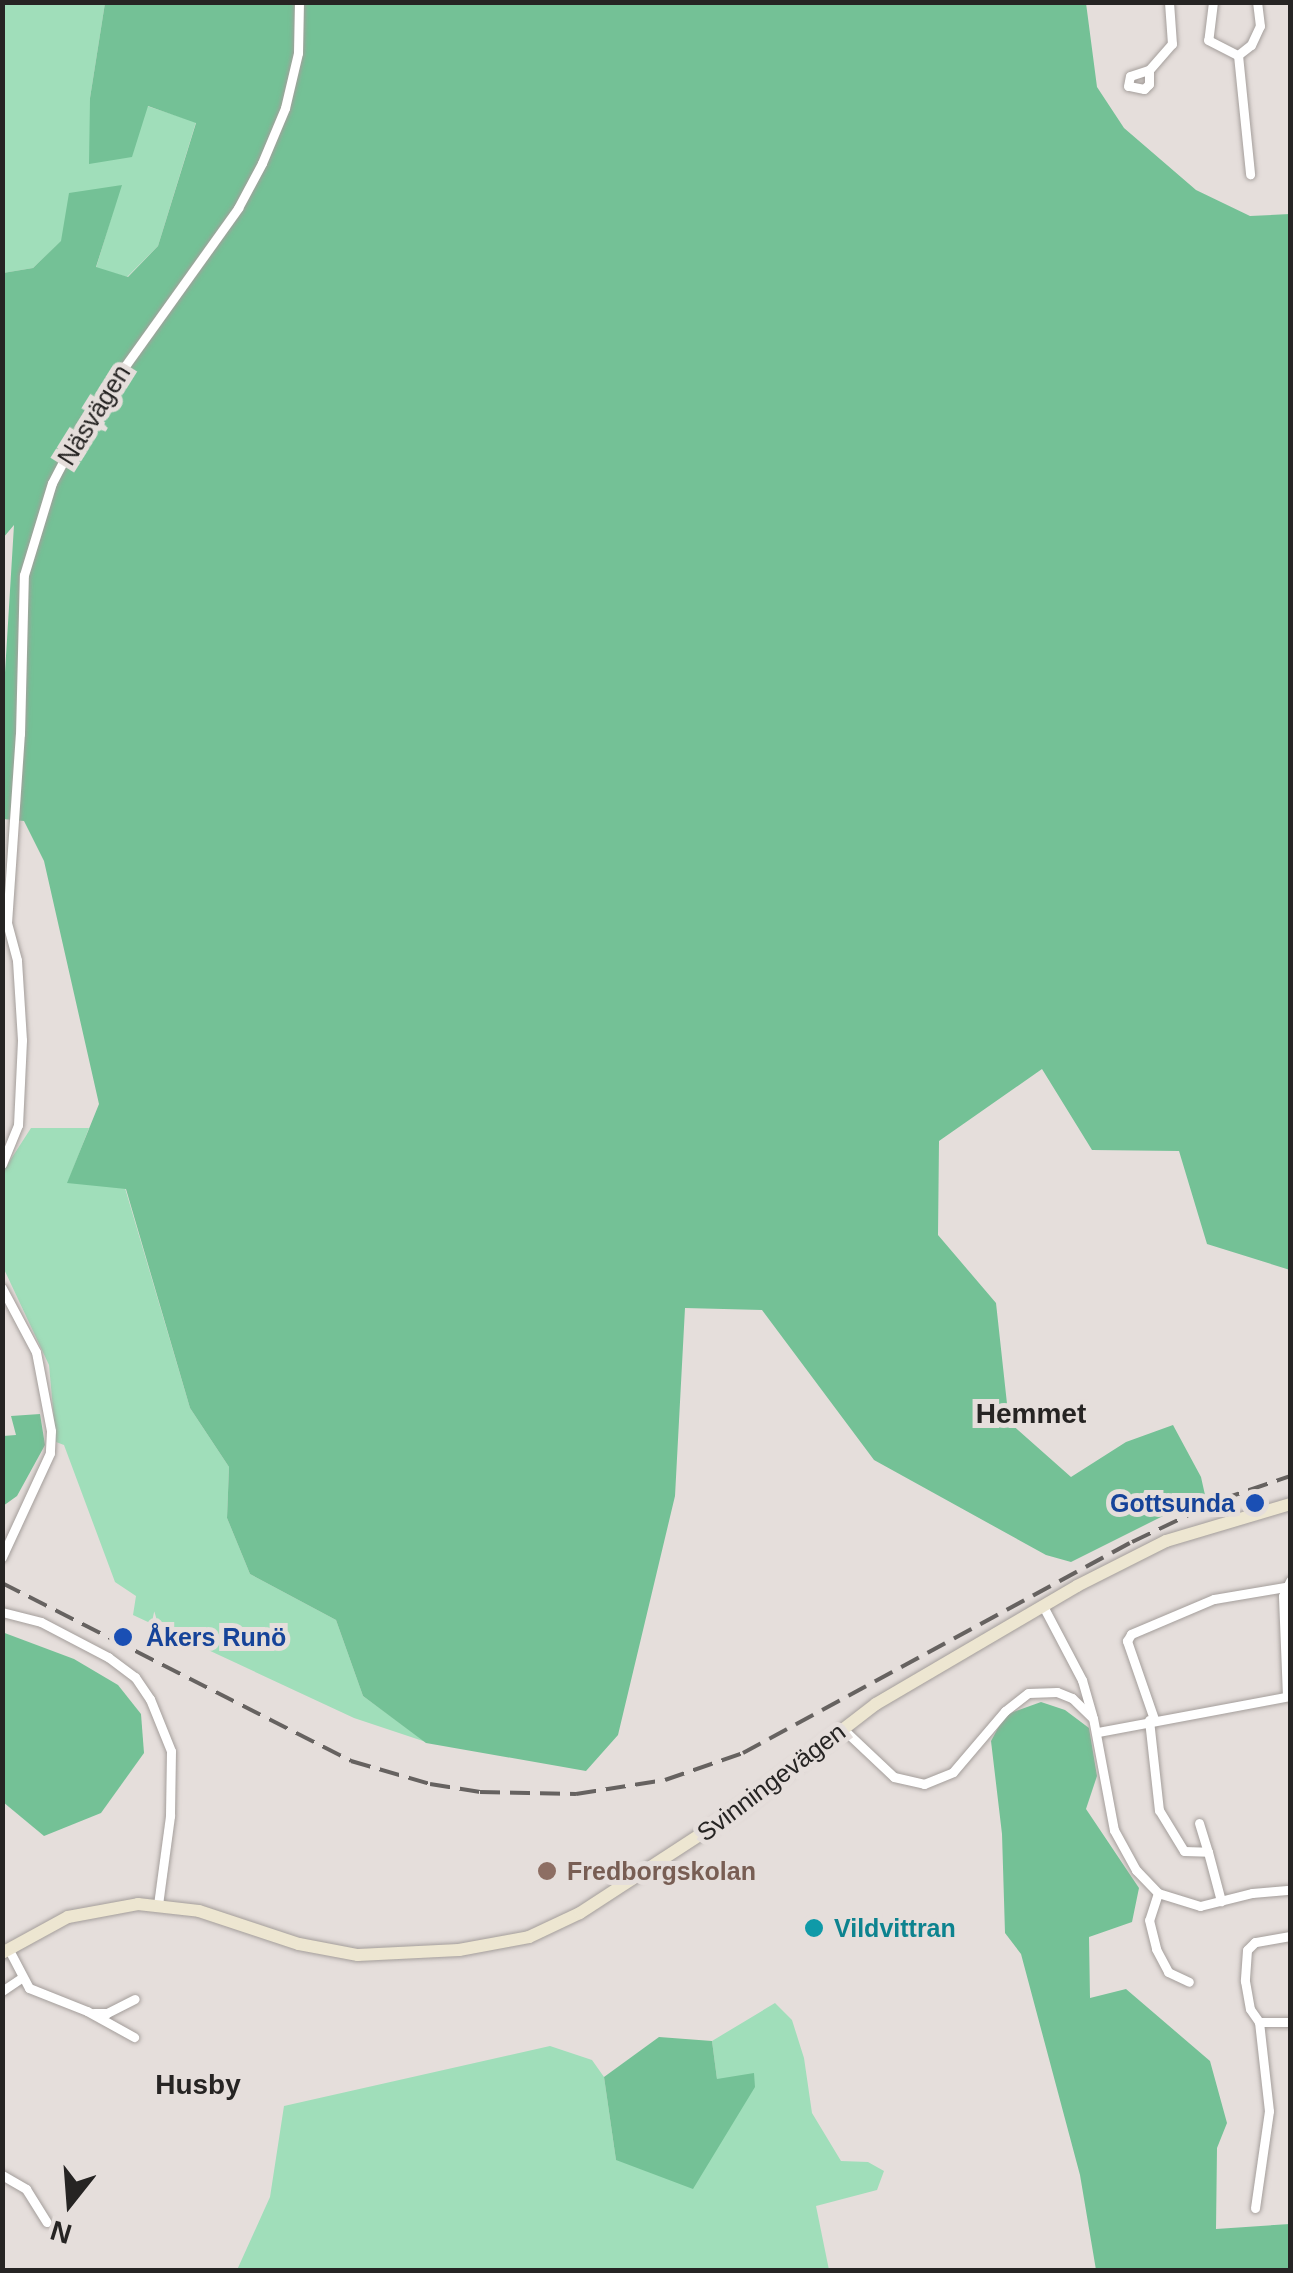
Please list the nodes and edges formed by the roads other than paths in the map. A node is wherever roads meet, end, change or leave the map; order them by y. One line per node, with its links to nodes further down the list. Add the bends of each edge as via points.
1 (299, 2): 8 (street, Näsvägen, via 298,53 262,163 238,208 80,429 52,483 24,575 7,923 22,1040 18,1125)
2 (1169, 2): 6 (street, via 1172,44)
3 (1212, 2): 5 (street, via 1208,40)
4 (1257, 2): 5 (street, via 1260,26)
5 (1238, 55): 7 (street)
6 (1149, 70)
7 (1250, 174)
8 (2, 1164)
9 (2, 1288): 11 (street, via 36,1352 51,1430 50,1453)
10 (1290, 1504): 13 (main road, Svinningevägen, via 1166,1541)
11 (2, 1557)
12 (1288, 1584): 15 (street); 17 (street, via 1214,1599 1130,1634)
13 (1043, 1606): 16 (street, via 1082,1680); 18 (main road, Svinningevägen)
14 (2, 1612): 25 (street, via 41,1622 108,1656 150,1698 170,1751 170,1816)
15 (1289, 1696): 17 (street)
16 (1093, 1718): 18 (street, via 1057,1692 1028,1693 953,1772 914,1785 894,1777); 19 (street)
17 (1152, 1719): 19 (street); 21 (street, via 1159,1810 1184,1851)
18 (842, 1728): 25 (main road, Svinningevägen, via 742,1808 640,1876 580,1913 517,1940 358,1955 299,1944 199,1910)
19 (1098, 1732): 23 (street, via 1114,1830)
20 (1200, 1823): 21 (street)
21 (1208, 1852): 24 (street)
22 (1290, 1890): 24 (street)
23 (1158, 1893): 24 (street, via 1186,1905); 29 (street, via 1149,1911 1156,1949 1168,1972)
24 (1221, 1902)
25 (158, 1905): 27 (main road, Svinningevägen, via 68,1917)
26 (1290, 1936): 33 (street, via 1255,1942 1247,1950 1245,1981)
27 (6, 1951): 28 (street)
28 (21, 1978): 30 (street); 32 (street, via 39,1994)
29 (1189, 1982)
30 (2, 1991)
31 (136, 1999): 32 (street, via 107,2012)
32 (87, 2011): 35 (street)
33 (1259, 2022): 34 (street); 37 (street, via 1269,2111)
34 (1290, 2022)
35 (134, 2038)
36 (2, 2175): 38 (street, via 26,2189)
37 (1255, 2208)
38 (47, 2222)

